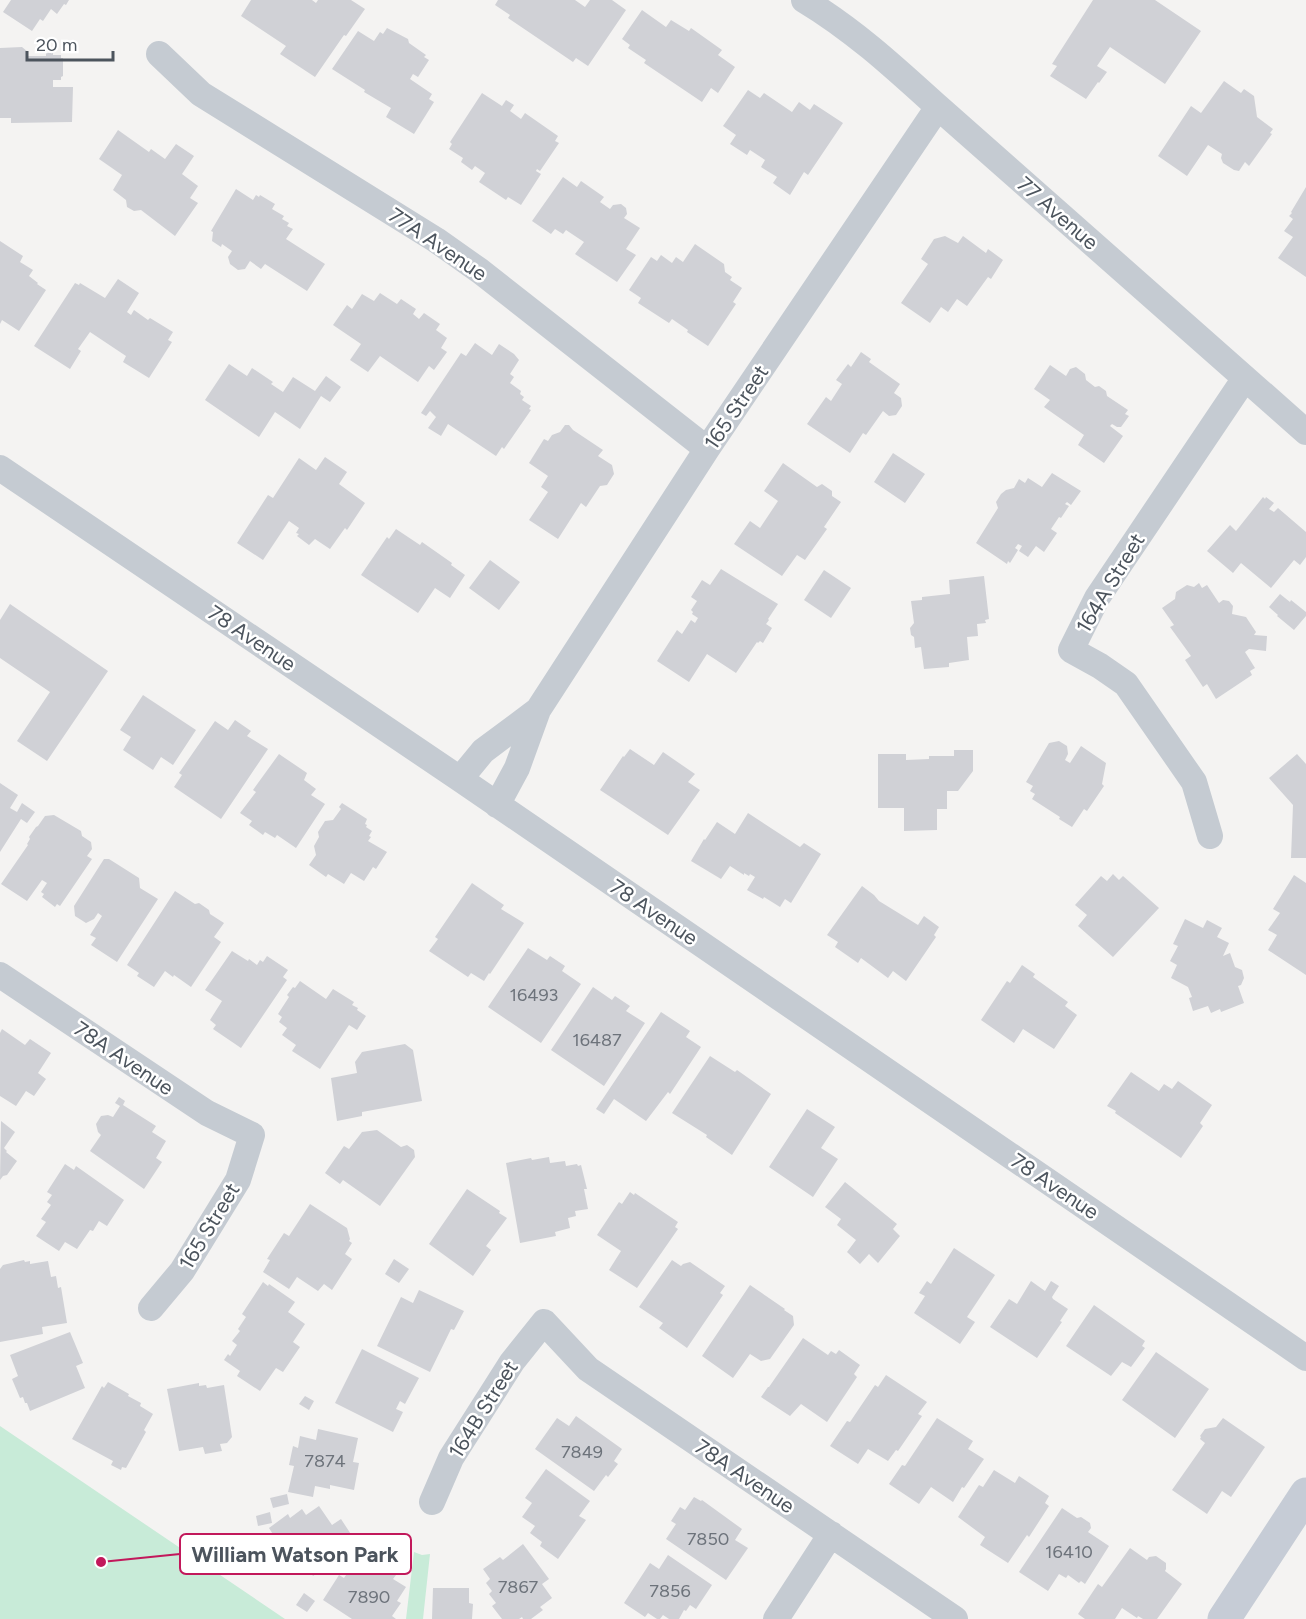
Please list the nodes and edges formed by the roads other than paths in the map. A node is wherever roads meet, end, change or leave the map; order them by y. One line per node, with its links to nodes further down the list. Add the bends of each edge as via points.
1 (804, 0): 3 (street, 77 Avenue, via 866,43)
2 (159, 54): 6 (street, 77A Avenue, via 201,94 480,271)
3 (938, 107): 4 (street, 77 Avenue); 6 (street, 165 Street)
4 (1245, 378): 5 (street, 77 Avenue); 11 (street, 164A Street, via 1097,598 1071,650 1126,684 1194,782)
5 (1306, 432)
6 (707, 449): 8 (street, 165 Street)
7 (0, 468): 9 (street, 78 Avenue)
8 (538, 710): 9 (street, 165 Street, via 483,751); 10 (street, 165 Street, via 517,768)
9 (460, 779): 10 (street, 78 Avenue)
10 (497, 804): 16 (street, 78 Avenue)
11 (1210, 836)
12 (0, 975): 13 (street, 78A Avenue, via 207,1113)
13 (252, 1135): 14 (street, 165 Street, via 238,1180 182,1271)
14 (151, 1308)
15 (544, 1323): 18 (street, 164B Street, via 512,1362 451,1458); 19 (street, 78A Avenue, via 588,1369)
16 (1306, 1358)
17 (1306, 1494): 22 (street)
18 (432, 1502)
19 (831, 1534): 20 (street); 21 (street, 78A Avenue)
20 (776, 1619)
21 (956, 1619)
22 (1224, 1619)

